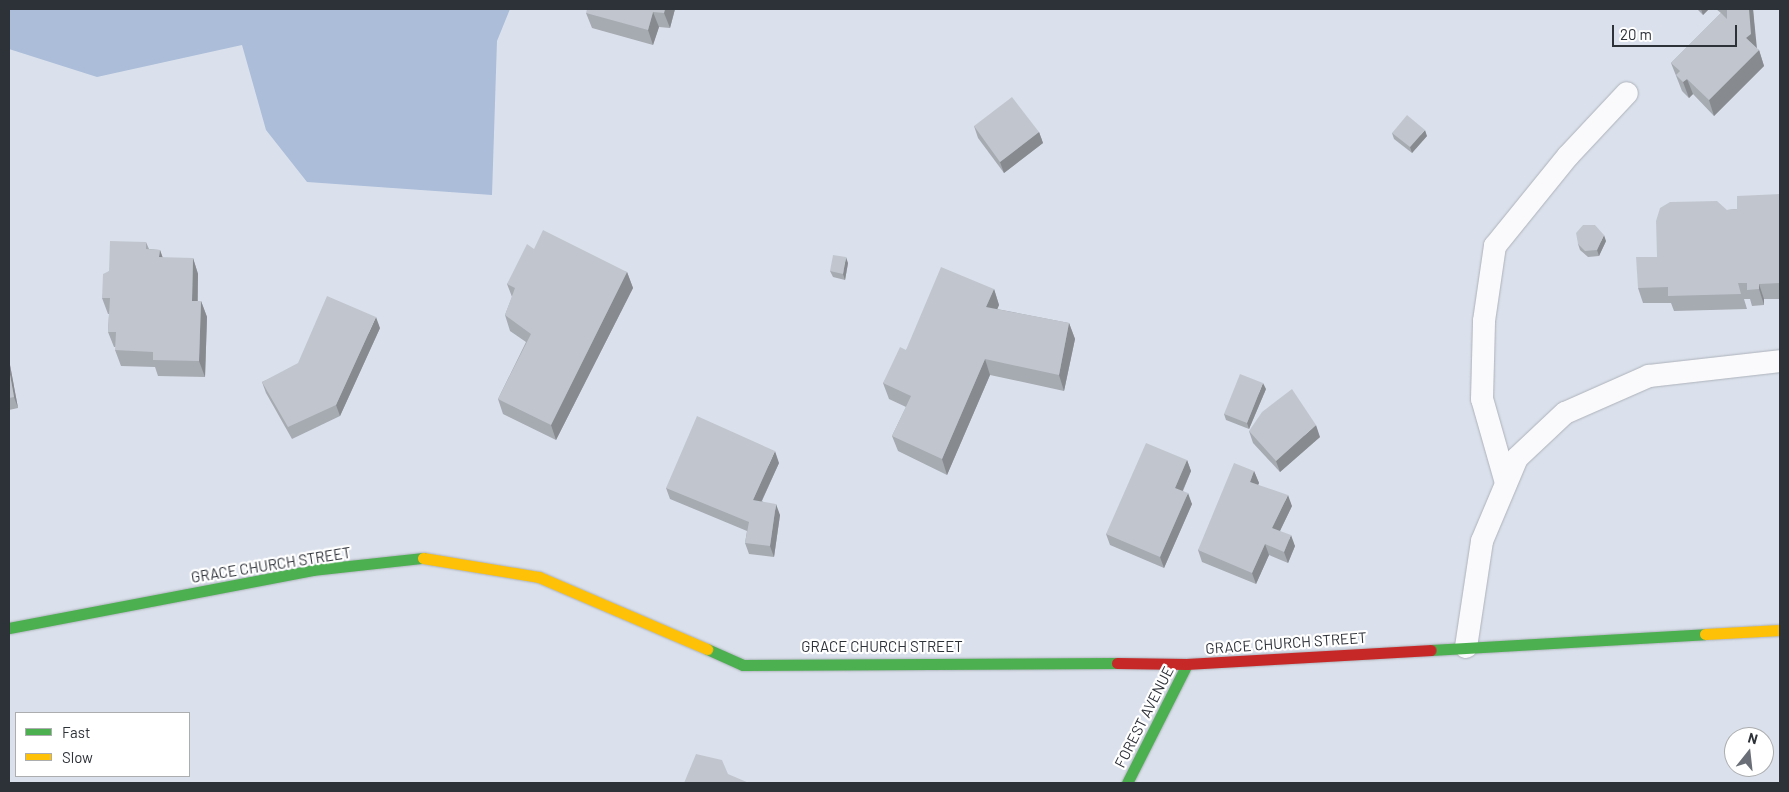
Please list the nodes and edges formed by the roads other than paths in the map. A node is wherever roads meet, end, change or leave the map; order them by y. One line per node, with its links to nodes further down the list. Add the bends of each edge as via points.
1 (1627, 93): 3 (lane, via 1568,156 1495,246 1484,321 1482,399)
2 (1780, 361): 3 (lane, via 1649,376 1565,413 1517,458)
3 (1506, 483): 6 (lane, via 1482,541)
4 (9, 628): 7 (street, GRACE CHURCH STREET, via 312,570 427,558 539,577 743,665 863,661)
5 (1780, 630): 6 (street, GRACE CHURCH STREET)
6 (1466, 647): 7 (street, GRACE CHURCH STREET)
7 (1187, 664): 8 (street, FOREST AVENUE)
8 (1127, 783)

